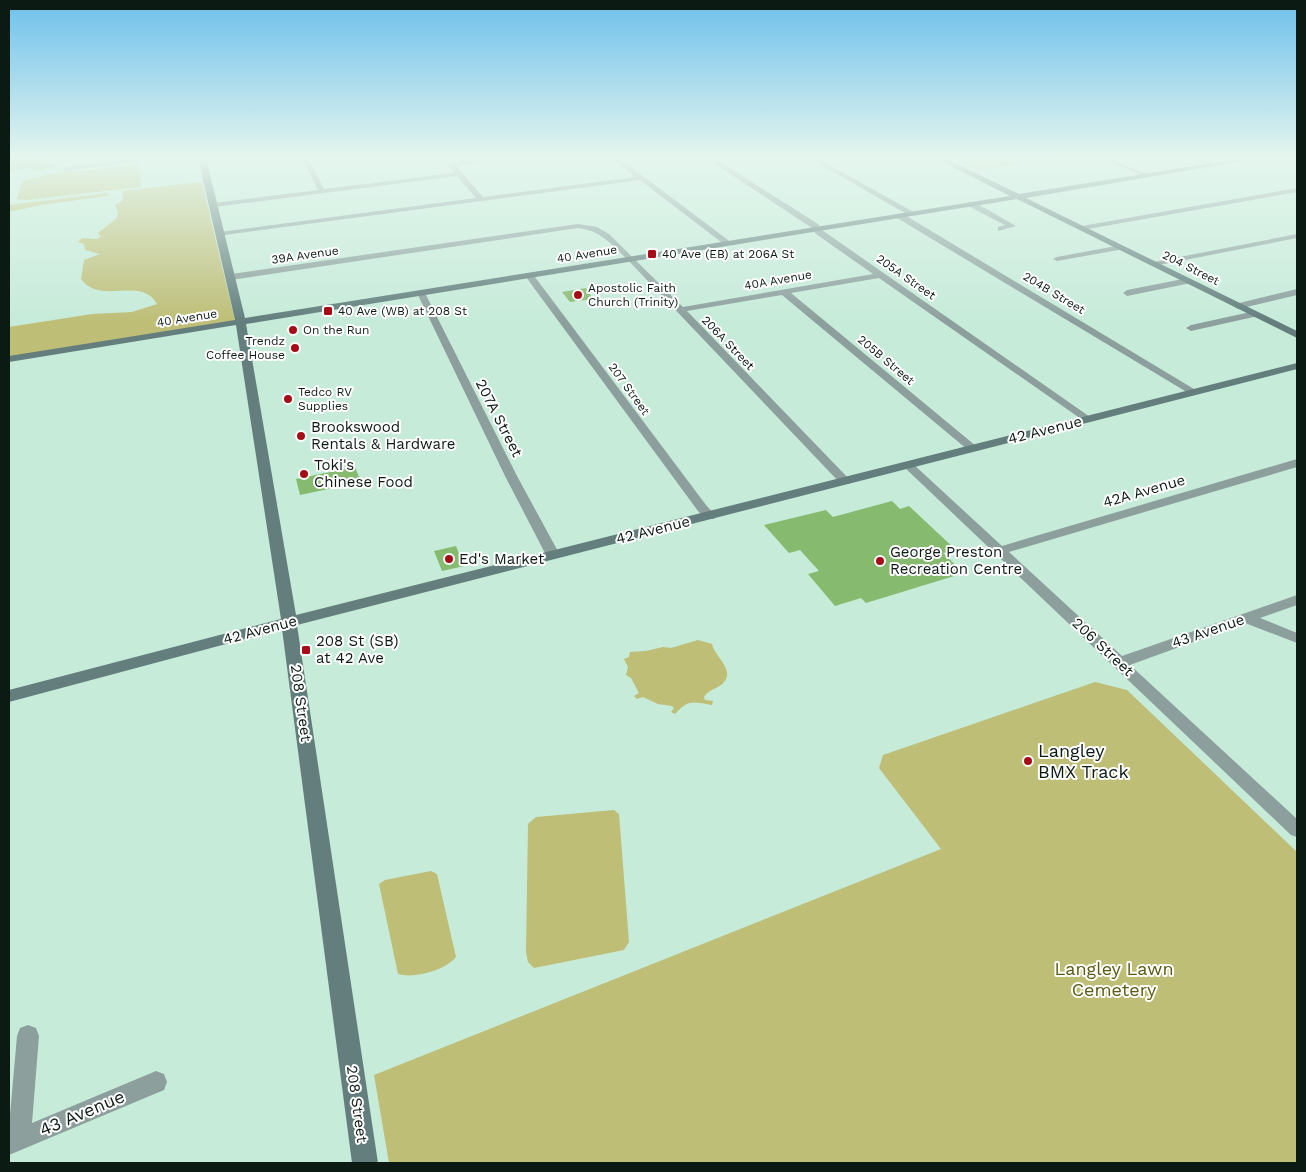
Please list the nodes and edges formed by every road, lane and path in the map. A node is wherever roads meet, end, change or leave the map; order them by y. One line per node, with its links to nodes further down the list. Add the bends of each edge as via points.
1 (216, 213): 15 (main road, 208 Street)
2 (379, 213): 15 (street)
3 (687, 213): 17 (street)
4 (791, 213): 13 (street, 205A Street)
5 (921, 213): 9 (main road, 40 Avenue)
6 (987, 213): 14 (street, via 1012,226)
7 (1052, 213): 12 (main road, 204 Street)
8 (1169, 213): 12 (street)
9 (913, 214): 10 (main road, 40 Avenue)
10 (900, 216): 13 (main road, 40 Avenue); 38 (street, 204B Street)
11 (590, 226): 19 (street, 206A Street, via 600,230); 24 (street, 39A Avenue)
12 (1082, 228): 18 (main road, 204 Street)
13 (816, 229): 17 (main road, 40 Avenue); 22 (street, 205A Street)
14 (1001, 229)
15 (220, 234): 24 (main road, 208 Street)
16 (1297, 236): 21 (street)
17 (728, 243): 19 (main road, 40 Avenue)
18 (1121, 247): 20 (street); 21 (main road, 204 Street)
19 (630, 259): 23 (main road, 40 Avenue); 31 (street, 206A Street)
20 (1057, 259)
21 (1154, 264): 25 (main road, 204 Street)
22 (881, 275): 26 (street, 40A Avenue); 39 (street, 205A Street)
23 (529, 276): 28 (main road, 40 Avenue); 44 (street, 207 Street)
24 (231, 277): 33 (main road, 208 Street)
25 (1188, 281): 29 (street); 30 (main road, 204 Street)
26 (784, 292): 31 (street, 40A Avenue); 40 (street, 205B Street)
27 (1297, 292): 30 (street)
28 (421, 293): 33 (main road, 40 Avenue); 46 (street, 207A Street)
29 (1127, 293)
30 (1238, 306): 32 (main road, 204 Street)
31 (679, 310): 43 (street, 206A Street)
32 (1255, 314): 34 (street); 35 (main road, 204 Street)
33 (240, 322): 36 (main road, 40 Avenue); 49 (main road, 208 Street)
34 (1191, 328)
35 (1297, 335)
36 (9, 359)
37 (1297, 366): 38 (main road, 42 Avenue)
38 (1194, 392): 39 (main road, 42 Avenue)
39 (1088, 419): 40 (main road, 42 Avenue)
40 (972, 448): 42 (main road, 42 Avenue)
41 (1297, 463): 45 (street, 42A Avenue)
42 (908, 465): 43 (main road, 42 Avenue); 45 (street, 206 Street)
43 (845, 481): 44 (main road, 42 Avenue)
44 (710, 516): 46 (main road, 42 Avenue)
45 (1000, 551): 51 (street, 206 Street)
46 (554, 555): 49 (main road, 42 Avenue)
47 (1297, 600): 48 (street, 43 Avenue)
48 (1246, 618): 50 (street); 51 (street, 43 Avenue)
49 (289, 622): 52 (main road, 42 Avenue); 57 (main road, 208 Street)
50 (1297, 638)
51 (1119, 663): 53 (street, 206 Street)
52 (9, 696)
53 (1297, 830)
54 (28, 1036): 56 (street)
55 (156, 1082): 56 (street, 43 Avenue)
56 (14, 1142)
57 (365, 1163)

